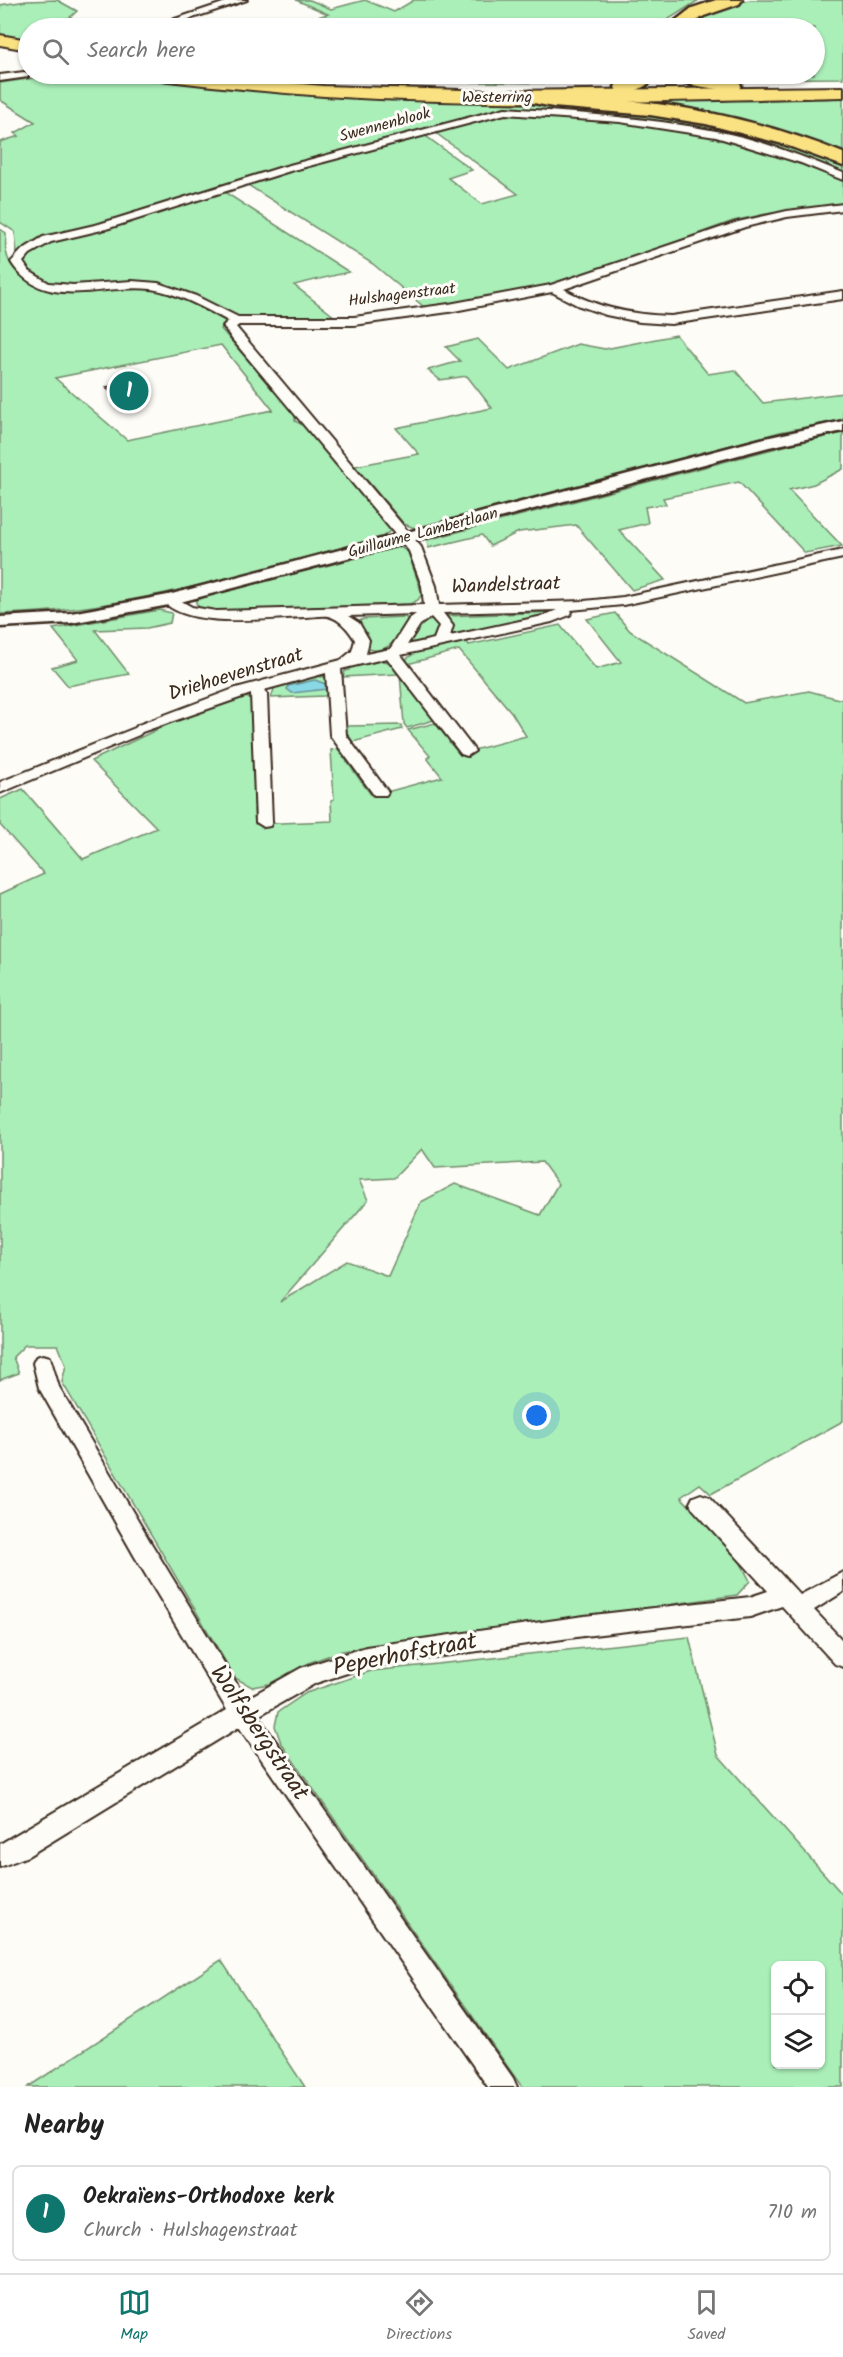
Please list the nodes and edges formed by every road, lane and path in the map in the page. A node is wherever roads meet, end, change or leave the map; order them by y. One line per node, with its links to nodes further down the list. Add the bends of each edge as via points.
1 (242, 0): 4 (street)
2 (715, 0): 5 (highway)
3 (733, 0): 6 (highway)
4 (181, 18)
5 (676, 18)
6 (689, 18)
7 (0, 40): 8 (highway)
8 (18, 43)
9 (0, 49): 10 (highway)
10 (18, 52)
11 (18, 76): 12 (street)
12 (0, 78)
13 (825, 83): 14 (highway)
14 (843, 83)
15 (256, 84): 26 (highway, Westerring, via 376,93)
16 (382, 84): 23 (highway, Westerring)
17 (633, 84): 23 (highway)
18 (639, 84): 23 (highway, Westerring)
19 (676, 84): 25 (highway)
20 (726, 84): 22 (highway)
21 (788, 84): 22 (highway)
22 (732, 85)
23 (624, 87)
24 (843, 92): 25 (highway, Westerring)
25 (686, 95): 26 (highway, Westerring)
26 (531, 97): 27 (highway, via 714,120 792,140)
27 (843, 160)
28 (843, 177): 32 (street, Swennenblook, via 717,134 620,119 506,111 286,169 102,227 47,239 17,262 30,279 50,286 75,290 135,284 164,288)
29 (843, 207): 30 (street, Hulshagenstraat, via 742,224)
30 (554, 288): 31 (street, via 589,307 650,320); 32 (street, Hulshagenstraat, via 354,321)
31 (843, 295)
32 (236, 321): 34 (street, via 230,326 236,336)
33 (843, 426): 34 (street, Guillaume Lambertlaan, via 767,442)
34 (408, 538): 36 (street, Guillaume Lambertlaan); 38 (street, via 429,586)
35 (843, 554): 37 (street, Wandelstraat, via 623,602)
36 (169, 600): 39 (street, Wandelstraat, via 199,614); 40 (street, Guillaume Lambertlaan, via 71,618)
37 (584, 605): 38 (street, Wandelstraat); 41 (street, Driehoevenstraat, via 547,619)
38 (432, 609): 39 (street, Wandelstraat); 41 (street, via 446,626); 42 (street, via 414,622)
39 (334, 613): 43 (street, via 354,626 362,640 359,653)
40 (0, 622)
41 (440, 643): 42 (street, Driehoevenstraat)
42 (393, 653): 43 (street, Driehoevenstraat); 45 (street)
43 (338, 667): 44 (street, Driehoevenstraat); 47 (street, via 338,735)
44 (254, 688): 46 (street, Driehoevenstraat, via 183,711); 48 (street, via 259,694)
45 (467, 751)
46 (0, 788)
47 (380, 792)
48 (264, 822)
49 (43, 1363): 54 (street, Wolfsbergstraat, via 49,1388)
50 (701, 1503): 52 (street)
51 (843, 1581): 52 (street, Peperhofstraat)
52 (791, 1602): 53 (street); 54 (street, Peperhofstraat, via 366,1657 309,1675)
53 (843, 1657)
54 (242, 1713): 55 (street, Peperhofstraat); 56 (street, Wolfsbergstraat)
55 (0, 1856)
56 (504, 2087)

